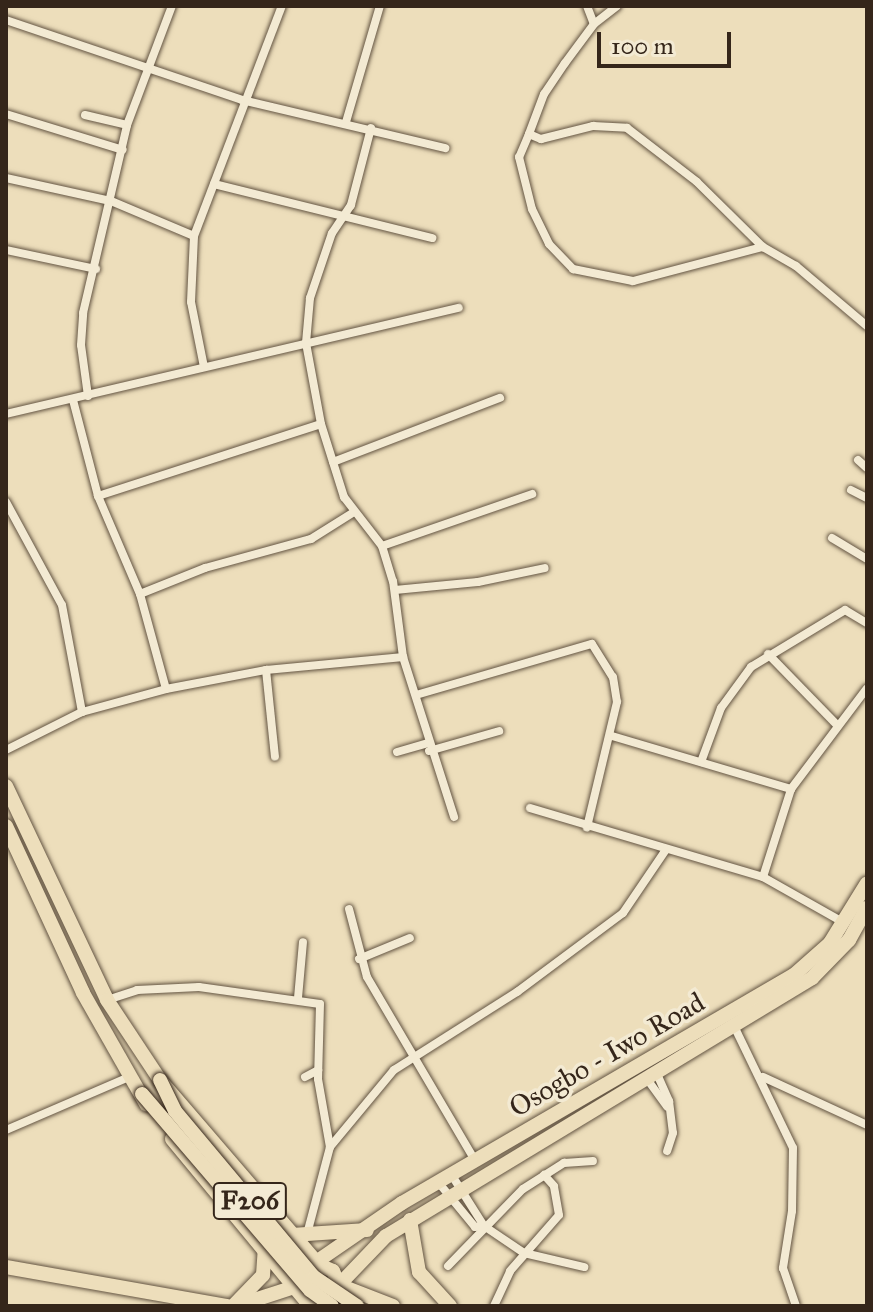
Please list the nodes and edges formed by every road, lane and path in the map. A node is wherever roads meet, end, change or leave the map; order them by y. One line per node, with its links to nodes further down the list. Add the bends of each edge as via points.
1 (172, 6): 9 (street)
2 (282, 6): 10 (street)
3 (380, 6): 13 (street)
4 (587, 6): 7 (street)
5 (617, 6): 7 (street)
6 (9, 21): 8 (street); 9 (street)
7 (594, 24): 16 (street, via 544,94)
8 (6, 34)
9 (146, 65): 10 (street); 14 (street)
10 (242, 100): 13 (street); 20 (street)
11 (6, 114): 18 (street)
12 (85, 115): 14 (street)
13 (346, 122): 15 (street)
14 (127, 125): 18 (street)
15 (371, 128): 17 (street); 22 (street)
16 (529, 134): 25 (street, via 541,139 593,126 627,128 697,182); 25 (street, via 519,157 532,209 549,244 573,269 633,281)
17 (445, 148)
18 (123, 150): 21 (street)
19 (6, 178): 21 (street)
20 (214, 184): 22 (street); 23 (street)
21 (111, 201): 23 (street); 27 (street)
22 (343, 218): 24 (street); 30 (street, via 323,254 310,298)
23 (194, 236): 31 (street, via 191,302)
24 (432, 238)
25 (763, 247): 29 (street, via 796,266)
26 (6, 250): 27 (street)
27 (96, 269): 32 (street, via 81,345)
28 (459, 308): 30 (street)
29 (867, 326)
30 (306, 343): 31 (street); 36 (street)
31 (204, 367): 32 (street)
32 (88, 396): 34 (street)
33 (500, 398): 38 (street)
34 (73, 400): 35 (street); 42 (street)
35 (6, 414)
36 (321, 424): 38 (street); 42 (street)
37 (858, 460): 39 (street)
38 (333, 462): 45 (street)
39 (867, 468)
40 (851, 490): 43 (street)
41 (532, 494): 47 (street)
42 (98, 496): 51 (street)
43 (867, 498)
44 (6, 502): 59 (street, via 62,605)
45 (354, 512): 47 (street); 51 (street, via 311,539 205,568)
46 (832, 538): 48 (street)
47 (382, 546): 50 (street)
48 (867, 559)
49 (545, 568): 50 (street, via 478,582)
50 (395, 590): 54 (street)
51 (140, 594): 57 (street)
52 (867, 623): 53 (street, via 845,610)
53 (768, 654): 60 (street); 67 (street, via 732,690)
54 (403, 657): 55 (street); 58 (street)
55 (266, 670): 57 (street); 66 (street)
56 (867, 688): 60 (street)
57 (166, 689): 59 (street)
58 (416, 695): 62 (street, via 592,644 617,691); 63 (street)
59 (82, 712): 64 (street)
60 (836, 724): 69 (street)
61 (499, 731): 63 (street)
62 (612, 736): 67 (street); 73 (street)
63 (428, 747): 65 (street); 71 (street)
64 (6, 750)
65 (397, 752)
66 (275, 757)
67 (701, 762): 69 (street)
68 (6, 786): 75 (main road)
69 (791, 789): 77 (street)
70 (530, 808): 73 (street)
71 (454, 817)
72 (6, 826): 76 (main road)
73 (587, 827): 74 (street)
74 (665, 851): 77 (street); 88 (street, via 623,913 517,992)
75 (42, 864): 76 (main road); 86 (main road)
76 (27, 871): 90 (main road)
77 (763, 877): 81 (street)
78 (867, 883): 81 (main road, Osogbo - Iwo Road)
79 (867, 908): 87 (main road, Osogbo - Iwo Road, via 840,952 812,978)
80 (349, 909): 84 (street)
81 (844, 923): 98 (main road, Osogbo - Iwo Road, via 826,948 774,988)
82 (410, 938): 84 (street)
83 (303, 942): 85 (street)
84 (359, 959): 88 (street)
85 (298, 998): 86 (street, via 199,987 137,990); 96 (street, via 321,1006 318,1074)
86 (107, 1000): 92 (main road)
87 (735, 1028): 89 (street); 91 (main road, Osogbo - Iwo Road)
88 (412, 1054): 96 (street); 98 (street)
89 (762, 1076): 94 (street); 124 (street, via 793,1148 792,1211 783,1268)
90 (129, 1077): 93 (main road); 95 (street)
91 (652, 1077): 97 (street, via 673,1133); 102 (main road, Osogbo - Iwo Road)
92 (160, 1080): 106 (main road); 120 (main road, F206, bridge, via 175,1111 314,1277)
93 (142, 1094): 107 (main road, via 157,1122); 119 (main road, F206, bridge, via 310,1290)
94 (867, 1125)
95 (6, 1130)
96 (330, 1147): 106 (street)
97 (667, 1151)
98 (475, 1160): 101 (main road, Osogbo - Iwo Road)
99 (593, 1161): 100 (street, via 564,1163)
100 (544, 1175): 104 (street); 108 (street, via 554,1186 559,1215)
101 (445, 1178): 102 (street); 102 (street); 105 (main road, Osogbo - Iwo Road)
102 (454, 1192): 103 (main road, Osogbo - Iwo Road); 104 (street); 104 (street, via 475,1227)
103 (410, 1220): 114 (main road, Osogbo - Iwo Road); 122 (main road, via 419,1272)
104 (484, 1226): 108 (street); 111 (street)
105 (368, 1230): 106 (main road); 110 (main road, Osogbo - Iwo Road)
106 (299, 1237): 109 (main road, via 289,1257); 110 (main road)
107 (265, 1248): 109 (main road); 116 (main road, via 263,1275)
108 (524, 1253): 113 (street); 123 (street)
109 (276, 1260): 115 (main road)
110 (319, 1265): 114 (main road, via 333,1271); 115 (main road, Osogbo - Iwo Road, via 303,1271)
111 (448, 1266)
112 (6, 1267): 116 (main road)
113 (584, 1267)
114 (339, 1285): 118 (main road, Osogbo - Iwo Road, via 337,1297); 121 (main road)
115 (297, 1286): 116 (main road); 117 (main road)
116 (231, 1306)
117 (310, 1306)
118 (325, 1306)
119 (332, 1306)
120 (357, 1306)
121 (393, 1306)
122 (450, 1306)
123 (494, 1306)
124 (796, 1306)

